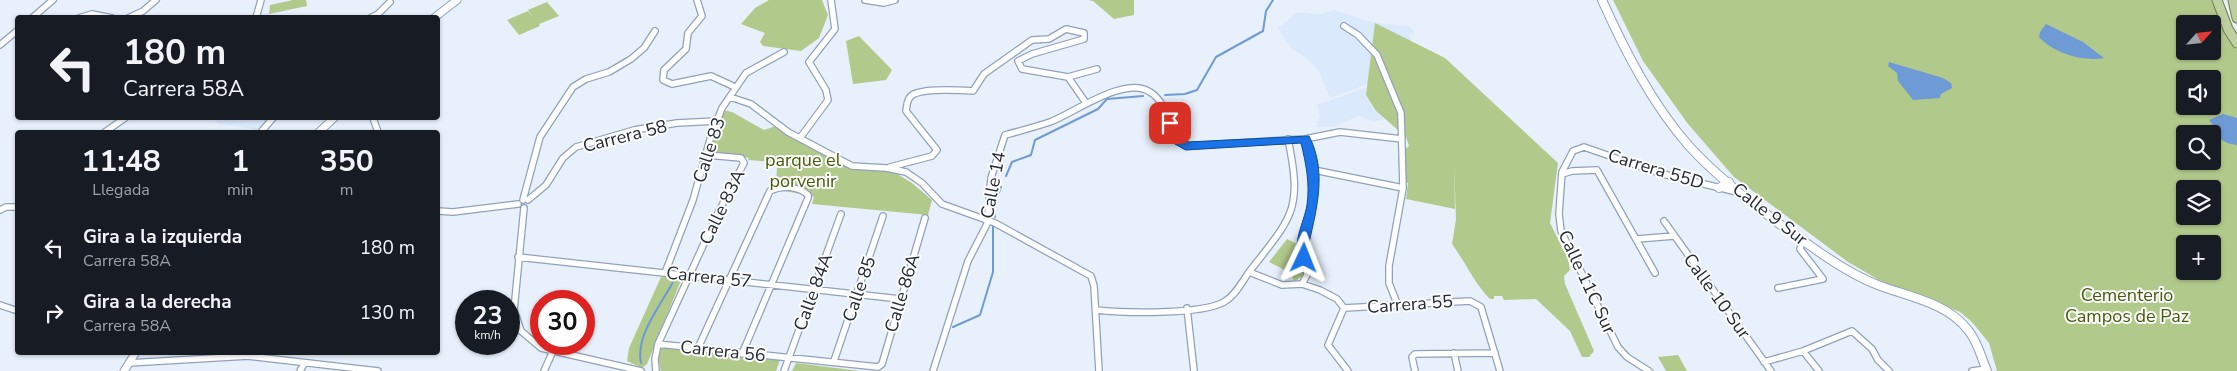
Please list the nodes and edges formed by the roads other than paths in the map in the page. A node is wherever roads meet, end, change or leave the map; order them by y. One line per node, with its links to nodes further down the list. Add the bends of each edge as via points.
1 (53, 0): 13 (street)
2 (156, 0): 14 (street)
3 (261, 0): 15 (street)
4 (457, 0): 17 (street)
5 (697, 0): 27 (street, via 702,16 688,33 684,52 665,70 663,80 672,84 710,75)
6 (831, 0): 37 (street, via 835,29 809,62 826,90 828,100)
7 (865, 0): 8 (street, via 884,3)
8 (895, 0)
9 (1602, 0): 46 (main road, Calle 9 Sur, via 1665,114 1685,141)
10 (2217, 0): 22 (main road)
11 (2233, 0): 18 (main road)
12 (390, 2): 16 (street)
13 (36, 15)
14 (134, 15)
15 (257, 15)
16 (376, 15)
17 (438, 15)
18 (2237, 18)
19 (1344, 26): 40 (street, via 1367,43 1382,64 1401,113)
20 (655, 31): 50 (street, via 644,48 631,59 573,87 540,137)
21 (15, 32): 23 (street)
22 (2237, 43)
23 (0, 45)
24 (784, 52): 27 (street, Calle 83, via 754,67)
25 (1097, 69): 26 (street)
26 (1068, 77): 29 (street); 43 (street, via 1022,69 1018,61 1084,39 1084,33 1078,30 1063,30 1049,39 1032,40 984,74 973,90 946,89 914,94 907,101 906,111 936,147 936,154)
27 (735, 87): 28 (street, Calle 83)
28 (730, 97): 33 (street, Calle 83); 37 (street, via 751,104)
29 (1086, 103): 38 (street, Calle 14, via 1122,89 1141,88 1151,92 1163,106 1177,140 1186,146); 57 (street, Calle 14, via 1050,122 1003,137 991,178)
30 (122, 120): 34 (street)
31 (271, 120): 35 (street)
32 (332, 120): 36 (street)
33 (717, 121): 42 (street, Calle 83); 50 (street, Carrera 58, via 634,130 576,147 563,158 546,185)
34 (108, 130)
35 (263, 130)
36 (321, 130)
37 (800, 138): 43 (street, via 852,166)
38 (1288, 139): 39 (street); 63 (street, via 1295,179 1289,220)
39 (1305, 139): 40 (street, via 1340,132); 44 (street)
40 (1402, 139): 47 (street)
41 (1573, 151): 45 (street, Calle 11C Sur); 48 (street, Carrera 55D, via 1584,146 1659,172)
42 (707, 155): 64 (street, Calle 83); 66 (street, Calle 83A, via 741,158 744,163)
43 (886, 168): 57 (street, via 906,172 917,179 942,204)
44 (1314, 170): 47 (street); 69 (street, via 1313,206 1302,246 1309,272 1308,279)
45 (1563, 171): 60 (street, via 1597,170); 111 (street, Calle 11C Sur, via 1559,214 1561,231 1623,354)
46 (1729, 182): 48 (main road); 49 (main road, Calle 9 Sur)
47 (1403, 188): 75 (street, via 1389,266 1390,283)
48 (1719, 188): 49 (street, Carrera 55D)
49 (1741, 193): 61 (main road, Calle 9 Sur)
50 (523, 203): 53 (street); 62 (street)
51 (15, 207): 52 (street)
52 (0, 210)
53 (440, 211)
54 (842, 214): 70 (street, Calle 84A)
55 (883, 216): 72 (street, Calle 85)
56 (925, 218): 73 (street, Calle 86A)
57 (988, 219): 79 (street, via 1090,276 1094,282); 104 (street, Calle 14, via 968,261)
58 (1664, 221): 59 (street, Calle 10 Sur)
59 (1674, 236): 60 (street); 92 (street, Calle 10 Sur)
60 (1637, 239): 65 (street)
61 (1802, 240): 71 (street, via 1800,249 1823,277 1822,280); 96 (main road, Calle 9 Sur, via 1877,284 1941,308 1957,318 1974,338)
62 (518, 257): 64 (street, Carrera 57); 80 (street, via 514,310 521,332)
63 (1250, 272): 69 (street, via 1276,283); 76 (street, via 1222,304)
64 (665, 273): 66 (street, Carrera 57)
65 (1655, 273)
66 (686, 275): 67 (street, Carrera 57); 81 (street, Calle 83A)
67 (729, 280): 68 (street, Carrera 57); 68 (street, via 770,191 776,188 804,190 808,198); 82 (street)
68 (770, 283): 70 (street, Carrera 57); 86 (street)
69 (1302, 284): 77 (street, via 1335,297)
70 (814, 288): 72 (street, Carrera 57); 90 (street, Calle 84A)
71 (1778, 288)
72 (858, 293): 73 (street, Carrera 57); 91 (street, Calle 85)
73 (900, 299): 95 (street, Calle 86A, via 882,364)
74 (0, 305): 78 (street)
75 (1398, 306): 77 (street, Carrera 55); 85 (street, Carrera 55, via 1464,300 1477,303)
76 (1187, 308): 79 (street); 106 (street)
77 (1344, 308): 107 (street, via 1328,345)
78 (15, 309)
79 (1096, 310): 105 (street)
80 (530, 340)
81 (658, 344): 82 (street, Carrera 56); 102 (street, Calle 83A)
82 (698, 348): 86 (street, Carrera 56)
83 (1803, 351): 92 (street); 113 (street); 114 (street, via 1852,331)
84 (1454, 353): 85 (street); 108 (street, via 1413,355); 109 (street)
85 (1494, 353): 110 (street)
86 (742, 354): 90 (street, Carrera 56)
87 (134, 355): 93 (street)
88 (551, 355): 100 (street)
89 (571, 355): 101 (street)
90 (789, 357): 91 (street, Carrera 56); 103 (street, Calle 84A)
91 (834, 361): 95 (street, Carrera 56)
92 (1764, 362): 112 (street, Calle 10 Sur)
93 (129, 363): 94 (street, via 248,356); 97 (street)
94 (304, 364): 98 (street); 99 (street)
95 (878, 367)
96 (1987, 370): 115 (street)
97 (124, 371)
98 (300, 371)
99 (378, 371)
100 (544, 371)
101 (641, 371)
102 (656, 371)
103 (784, 371)
104 (933, 371)
105 (1099, 371)
106 (1194, 371)
107 (1348, 371)
108 (1416, 371)
109 (1458, 371)
110 (1500, 371)
111 (1649, 371)
112 (1771, 371)
113 (1819, 371)
114 (1889, 371)
115 (1972, 371)

